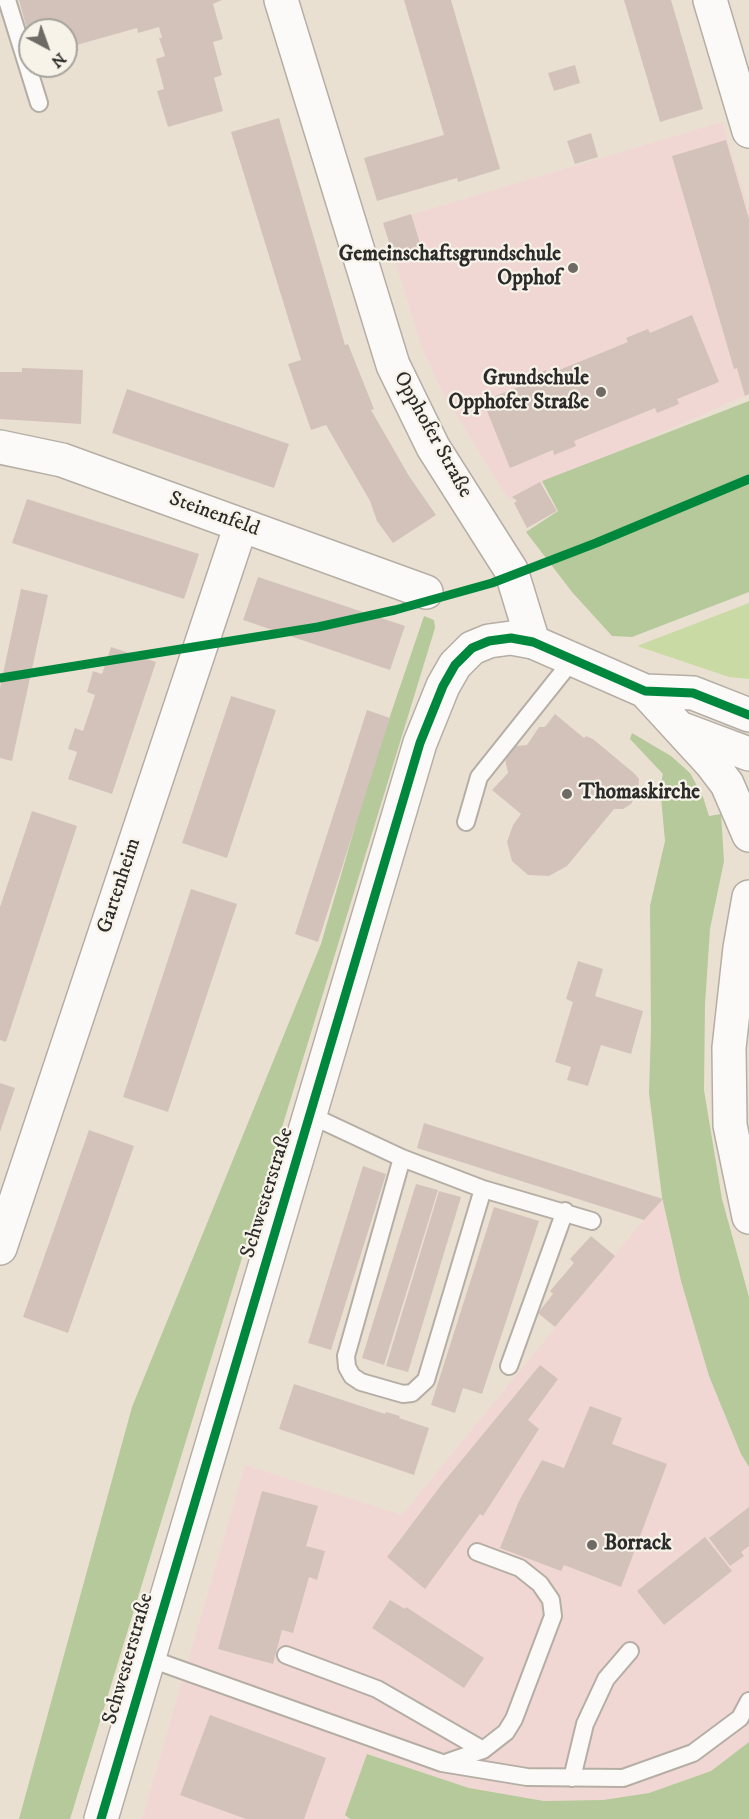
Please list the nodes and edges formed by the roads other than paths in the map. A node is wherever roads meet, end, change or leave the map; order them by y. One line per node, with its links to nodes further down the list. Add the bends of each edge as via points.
1 (7, 0): 4 (lane)
2 (281, 0): 9 (street, Opphofer Straße, via 393,365 433,447 511,570)
3 (710, 0): 5 (street)
4 (39, 103)
5 (749, 131)
6 (0, 447): 7 (street, Steinenfeld, via 62,460)
7 (241, 525): 8 (street, Steinenfeld); 24 (street, Gartenheim)
8 (426, 592)
9 (533, 642): 10 (street); 18 (street, Schwesterstraße, via 489,640 472,648 455,665 443,686 420,743)
10 (573, 658): 11 (street); 15 (lane, via 479,777)
11 (645, 691): 12 (street, via 693,693); 13 (street)
12 (749, 715)
13 (675, 726): 14 (street); 16 (street, via 727,784)
14 (749, 754)
15 (466, 822)
16 (749, 835)
17 (749, 897): 22 (street, via 729,1048 730,1125)
18 (310, 1115): 19 (lane); 29 (street, Schwesterstraße)
19 (402, 1158): 20 (lane); 20 (lane, via 346,1356 352,1376 361,1382 403,1394 412,1393 426,1380)
20 (483, 1189): 21 (lane)
21 (565, 1211): 23 (lane); 25 (lane)
22 (749, 1217)
23 (592, 1221)
24 (0, 1248)
25 (509, 1366)
26 (477, 1552): 31 (lane, via 520,1568 540,1584 551,1600 553,1616 514,1719 497,1741)
27 (630, 1651): 33 (lane, via 606,1679 585,1724)
28 (286, 1655): 31 (lane, via 377,1689)
29 (148, 1658): 32 (lane); 34 (street, Schwesterstraße)
30 (749, 1701): 33 (lane, via 740,1718 693,1753 623,1778)
31 (483, 1750): 32 (lane)
32 (442, 1763): 33 (lane, via 527,1777)
33 (572, 1778)
34 (101, 1819)

